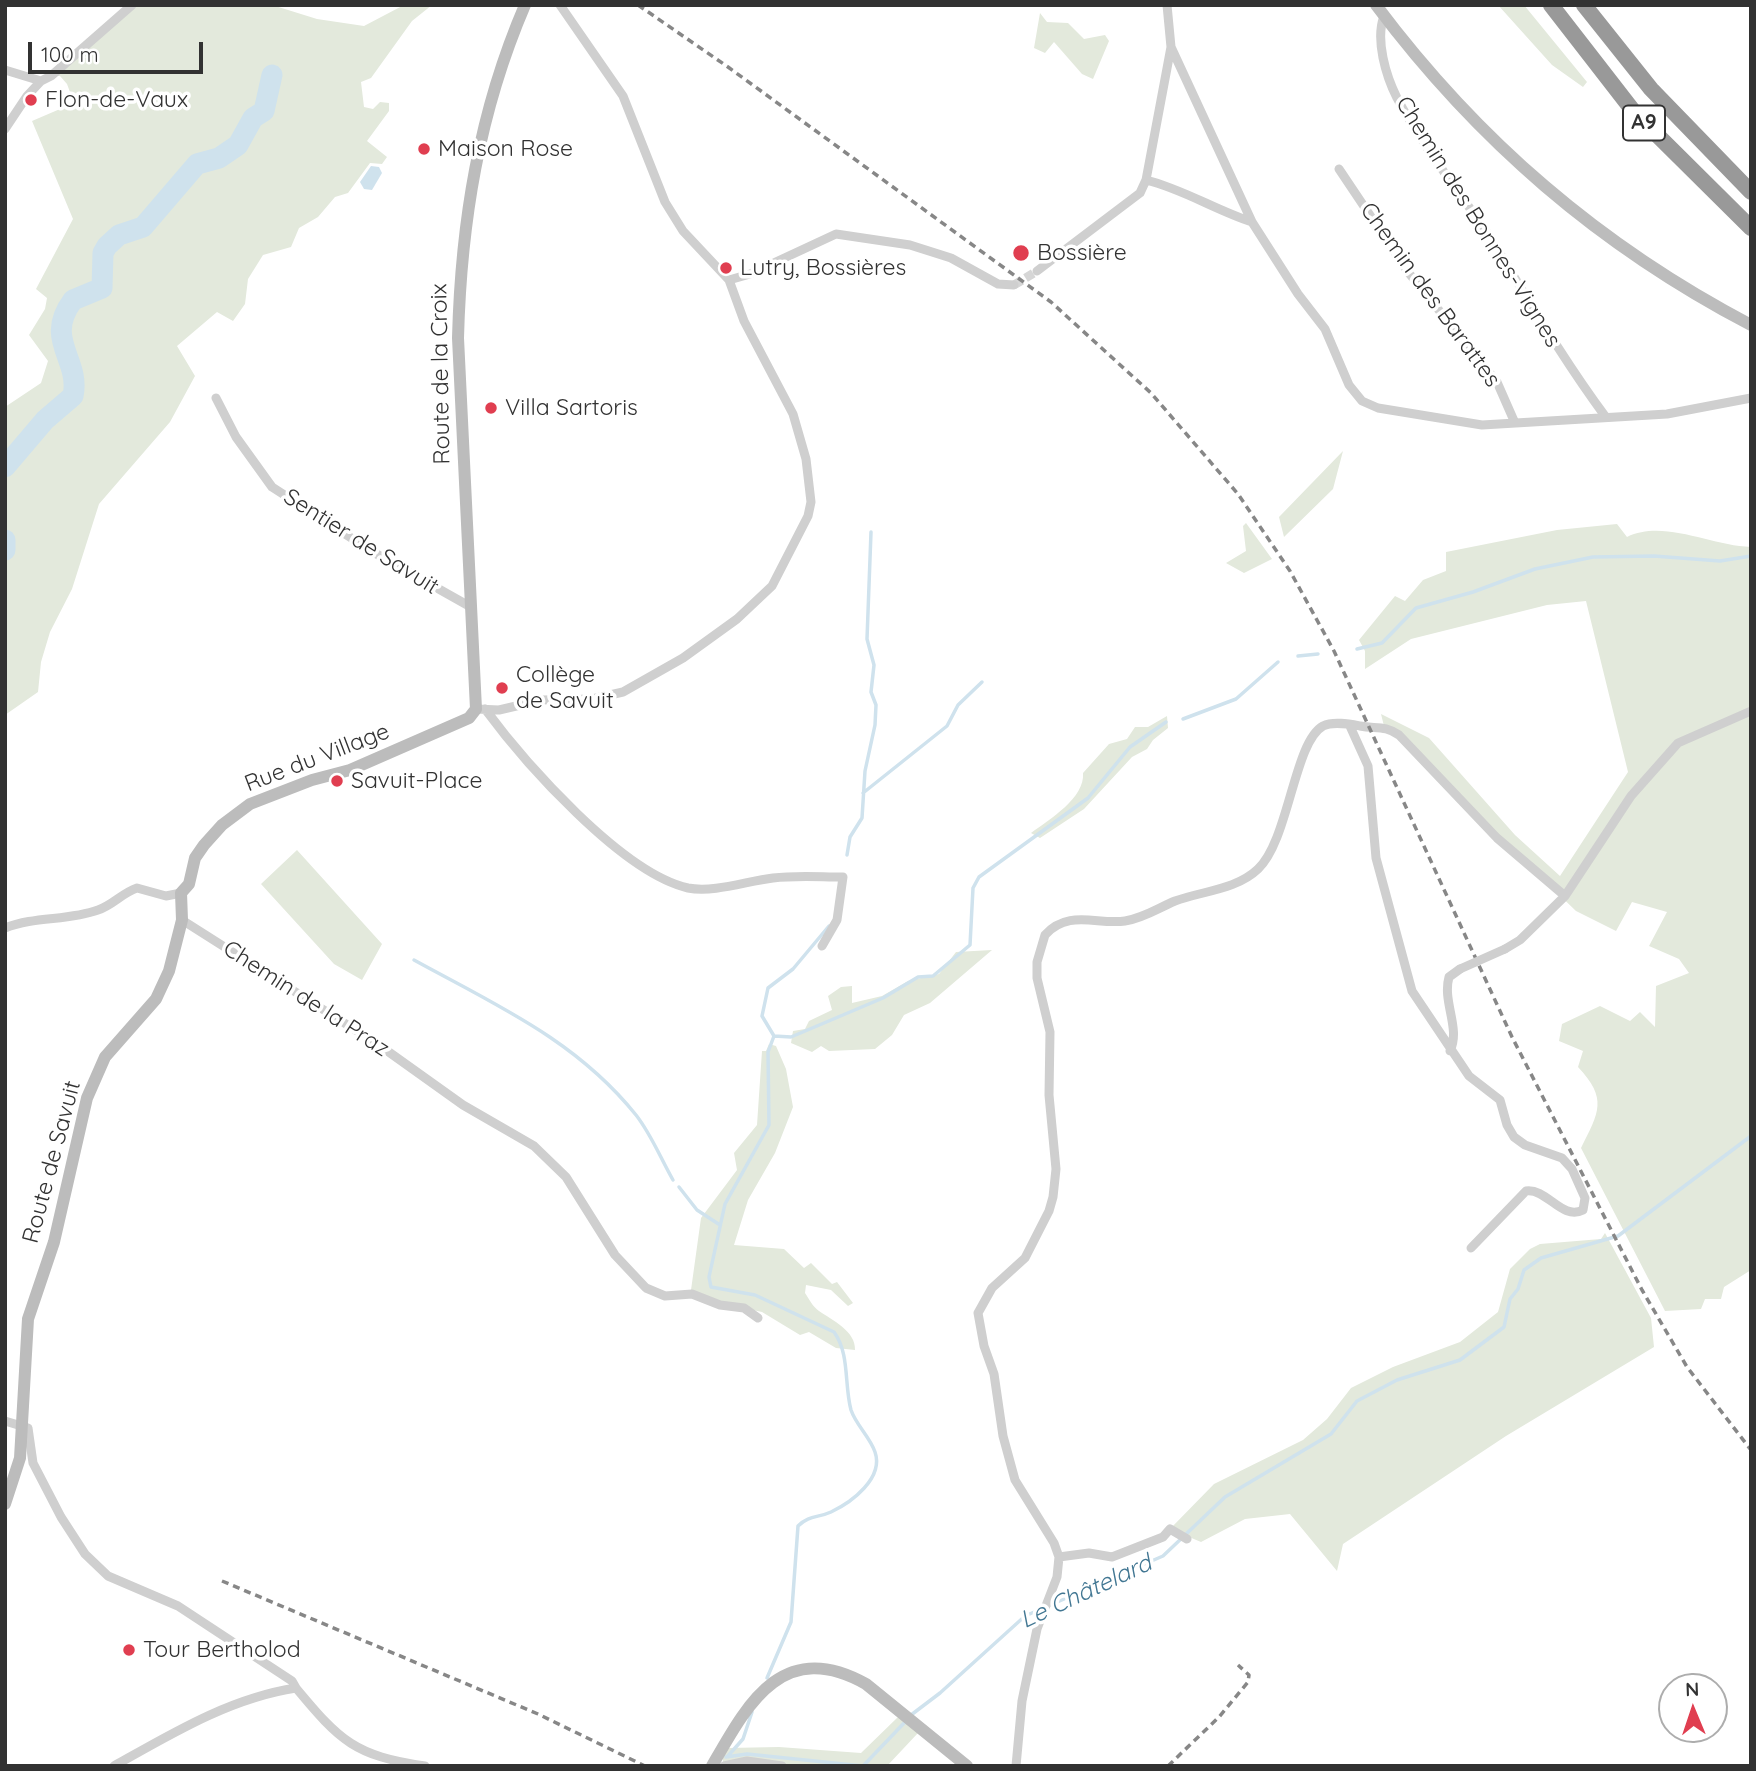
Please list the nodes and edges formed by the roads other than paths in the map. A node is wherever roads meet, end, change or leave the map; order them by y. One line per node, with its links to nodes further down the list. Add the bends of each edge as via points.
1 (132, 5): 11 (street)
2 (525, 5): 26 (street, Route de la Croix, via 487,113 461,265 458,338)
3 (560, 5): 19 (street, via 623,96 664,202 683,231)
4 (1167, 5): 9 (street)
5 (1376, 5): 8 (street)
6 (1551, 5): 17 (highway, A9, via 1634,112)
7 (1584, 5): 15 (highway, A9, via 1651,89)
8 (1384, 16): 21 (street, via 1442,87 1526,172 1622,249); 24 (street, Chemin des Bonnes-Vignes, via 1380,41 1396,97)
9 (1171, 47): 14 (street); 16 (street)
10 (5, 70): 11 (street)
11 (41, 81): 12 (street)
12 (5, 129)
13 (1339, 169): 25 (street, Chemin des Barattes, via 1408,272 1497,382)
14 (1146, 180): 16 (street, via 1175,187 1217,211); 18 (street, via 1140,193)
15 (1751, 192)
16 (1252, 222): 25 (street, via 1325,329 1349,385 1362,401 1378,408 1482,425)
17 (1751, 228)
18 (1037, 271)
19 (729, 280): 20 (street, via 836,234 910,245 951,258 998,284); 27 (street, via 744,321 793,414 806,459 808,516 772,586 737,620 623,692)
20 (1014, 285)
21 (1751, 325)
22 (216, 398): 26 (street, Sentier de Savuit, via 236,437 272,487)
23 (1751, 398): 24 (street, via 1667,414)
24 (1605, 416): 25 (street)
25 (1515, 423)
26 (468, 606): 27 (street, Route de la Croix)
27 (480, 709): 30 (street, Rue du Village, via 350,771 250,804 204,845); 34 (street, via 589,824 659,875 688,888 776,878 843,877 837,920)
28 (1751, 711): 31 (street, via 1678,743 1631,796)
29 (1345, 724): 31 (street, via 1384,726 1399,735 1497,838); 35 (street, via 1368,766 1376,858 1403,963 1412,991); 42 (street, via 1323,726 1313,736 1269,855 1247,878 1142,917 1075,919 1045,935 1037,978 1050,1032 1049,1104 1056,1169 1053,1197 1025,1258 992,1288 979,1310 1015,1480)
30 (181, 893): 32 (street, Route de Savuit); 33 (street, via 166,896 137,888 99,910 25,920)
31 (1565, 896): 35 (street, bridge, via 1520,940 1449,977 1445,991 1456,1040)
32 (182, 920): 37 (street, Chemin de la Praz, via 534,1146 565,1177 615,1255 646,1288 665,1296 692,1294 744,1308); 39 (street, Route de Savuit, via 169,971 156,999 105,1056 87,1098 54,1242 28,1319)
33 (5, 928)
34 (822, 946)
35 (1450, 1051): 36 (street, via 1469,1076 1500,1100 1514,1136 1525,1145 1563,1158 1578,1178 1585,1198 1583,1210 1573,1212 1538,1192 1526,1191)
36 (1471, 1248)
37 (758, 1318)
38 (5, 1421): 39 (street)
39 (22, 1425): 40 (street, Route de Savuit, via 17,1473); 43 (street, via 28,1428 33,1463 85,1554 108,1576 178,1606)
40 (5, 1504)
41 (1187, 1539): 42 (street, via 1174,1531 1112,1557 1089,1553)
42 (1059, 1557): 50 (street, via 1058,1577 1042,1614 1022,1700)
43 (296, 1688): 45 (street, via 279,1690 186,1725); 46 (street, via 343,1740 361,1752)
44 (712, 1765): 47 (street); 49 (street, via 752,1699 777,1680 818,1670 848,1675 866,1684)
45 (114, 1766)
46 (425, 1766)
47 (722, 1766): 48 (street, via 747,1761)
48 (782, 1766)
49 (967, 1766)
50 (1016, 1766)

